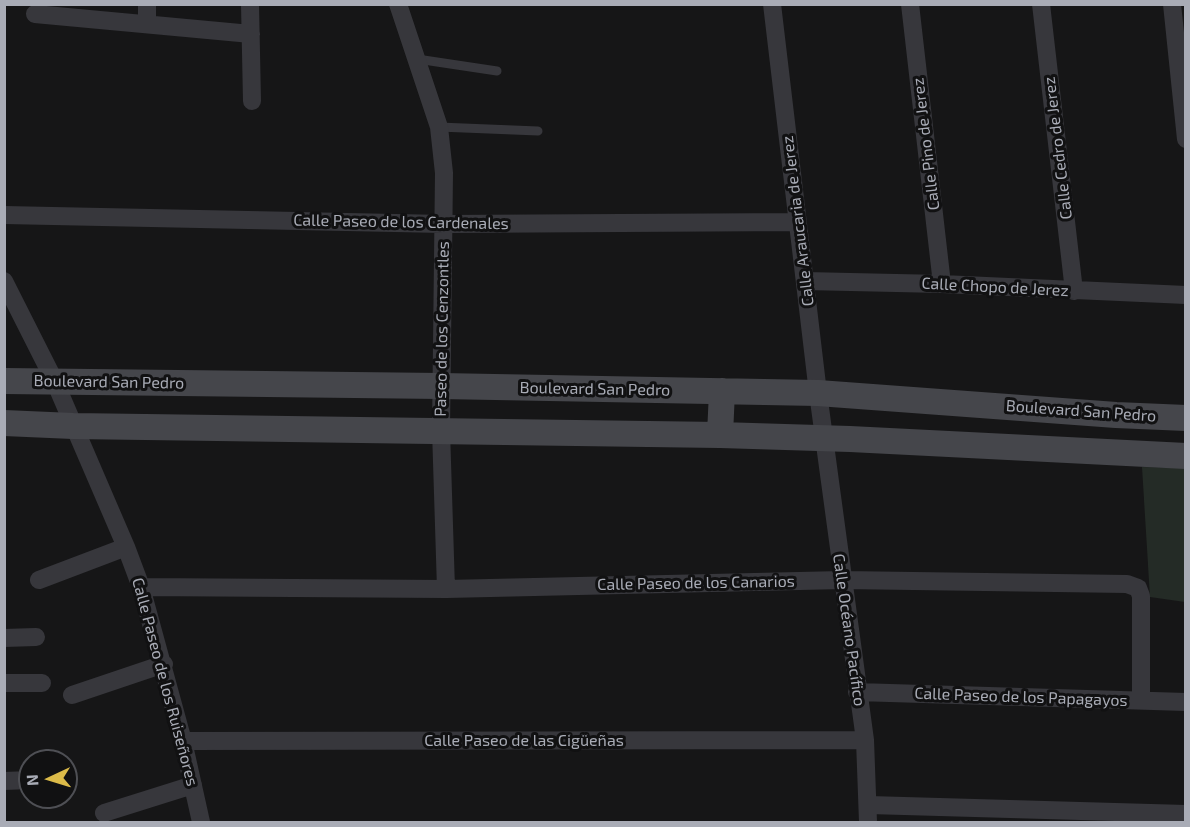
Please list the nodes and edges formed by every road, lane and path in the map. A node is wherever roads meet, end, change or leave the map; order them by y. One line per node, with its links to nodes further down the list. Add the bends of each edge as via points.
1 (147, 4): 10 (street)
2 (250, 4): 11 (street)
3 (398, 4): 12 (street, Paseo de los Cenzontles)
4 (772, 4): 19 (street, Calle Araucaria de Jerez)
5 (910, 4): 23 (street, Calle Pino de Jerez)
6 (1041, 4): 24 (street, Calle Cedro de Jerez)
7 (1172, 4): 17 (street)
8 (75, 10): 9 (street); 10 (street)
9 (35, 14)
10 (147, 23): 11 (street)
11 (251, 34): 14 (street)
12 (417, 59): 13 (lane); 15 (street, Paseo de los Cenzontles)
13 (497, 71)
14 (252, 101)
15 (439, 127): 16 (lane); 20 (street, Paseo de los Cenzontles)
16 (538, 131)
17 (1185, 139)
18 (4, 215): 20 (street, Calle Paseo de los Cardenales)
19 (798, 222): 20 (street, Calle Paseo de los Cardenales); 22 (street, Calle Araucaria de Jerez)
20 (444, 224): 28 (street, Paseo de los Cenzontles)
21 (4, 281): 27 (street, Calle Paseo de los Ruiseñores)
22 (805, 281): 23 (street, Calle Chopo de Jerez); 30 (street, Calle Araucaria de Jerez)
23 (942, 284): 24 (street, Calle Chopo de Jerez)
24 (1074, 291): 25 (street, Calle Chopo de Jerez)
25 (1185, 295)
26 (4, 381): 27 (street, Boulevard San Pedro)
27 (56, 382): 28 (street, Boulevard San Pedro); 34 (street, Calle Paseo de los Ruiseñores)
28 (441, 386): 29 (street, Boulevard San Pedro); 35 (street, Paseo de los Cenzontles)
29 (722, 391): 30 (street, Boulevard San Pedro); 36 (street)
30 (818, 393): 31 (street, Boulevard San Pedro); 37 (street, Calle Araucaria de Jerez)
31 (1116, 415): 32 (street, Boulevard San Pedro); 38 (street)
32 (1185, 417)
33 (4, 423): 34 (street)
34 (73, 426): 35 (street); 40 (street, Calle Paseo de los Ruiseñores)
35 (441, 430): 36 (street); 44 (street, Paseo de los Cenzontles)
36 (720, 435): 37 (street)
37 (824, 438): 38 (street); 42 (street, Calle Océano Pacífico)
38 (1116, 453): 39 (street)
39 (1185, 456)
40 (126, 547): 41 (street); 43 (street, Calle Paseo de los Ruiseñores)
41 (39, 580)
42 (843, 580): 44 (street, Calle Paseo de los Canarios); 50 (street, Calle Océano Pacífico); 52 (street, Calle Paseo de los Canarios, via 1127,584 1138,588 1142,611)
43 (141, 587): 44 (street, Calle Paseo de los Canarios); 47 (street, Calle Paseo de los Ruiseñores)
44 (446, 589)
45 (36, 637): 46 (street)
46 (4, 638)
47 (164, 664): 51 (street); 55 (street, Calle Paseo de los Ruiseñores)
48 (4, 683): 49 (street)
49 (42, 683)
50 (857, 692): 52 (street, Calle Paseo de los Papagayos); 54 (street, Calle Océano Pacífico)
51 (72, 695)
52 (1141, 700): 53 (street, Calle Paseo de los Papagayos)
53 (1185, 702)
54 (865, 740): 55 (street, Calle Paseo de las Cigüeñas); 58 (street, Calle Océano Pacífico)
55 (183, 741): 56 (street, Calle Paseo de los Ruiseñores)
56 (193, 785): 57 (street); 60 (street, Calle Paseo de los Ruiseñores)
57 (104, 813)
58 (869, 814): 59 (street)
59 (1185, 814)
60 (201, 822)

